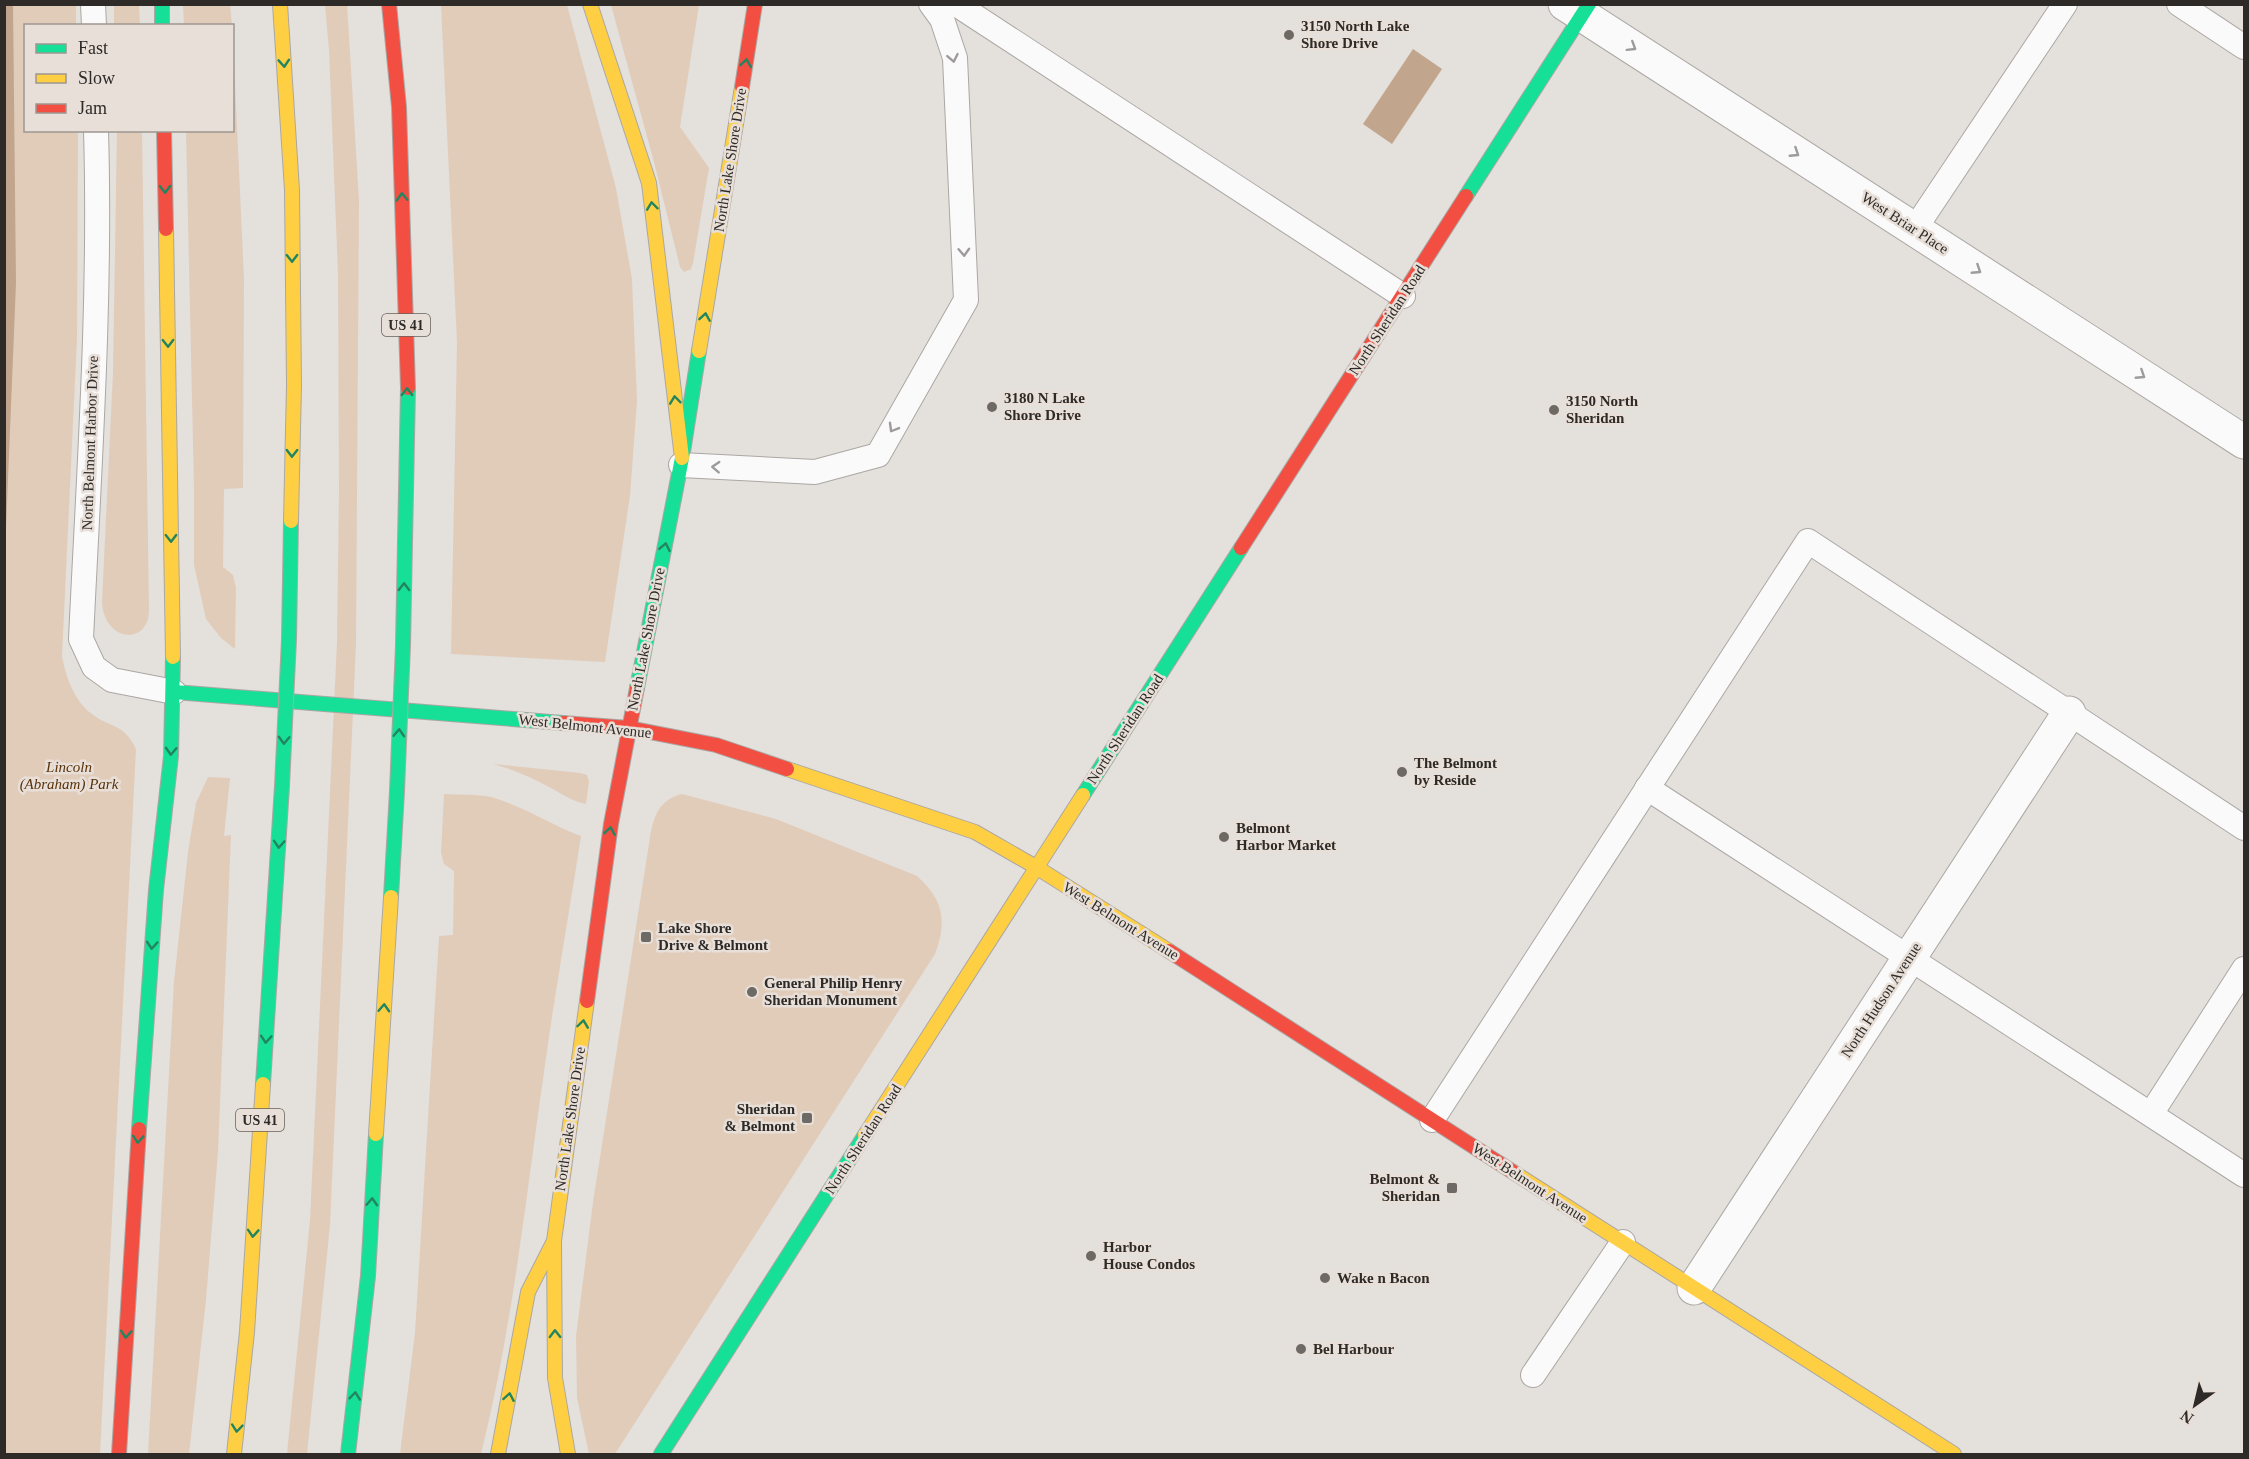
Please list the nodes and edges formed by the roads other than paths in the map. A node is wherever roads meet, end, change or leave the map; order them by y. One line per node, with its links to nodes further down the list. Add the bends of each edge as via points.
1 (93, 4): 12 (lane)
2 (162, 4): 13 (main road)
3 (280, 4): 37 (main road, US 41, one-way to 37, bridge, via 292,190 294,385 288,639 247,1332)
4 (389, 4): 38 (main road, US 41, one-way to 4, bridge, via 368,1276 403,645 408,364 399,107)
5 (590, 4): 20 (main road, one-way to 5, via 649,183)
6 (755, 4): 20 (main road, North Lake Shore Drive, one-way to 6)
7 (931, 4): 20 (lane, one-way to 20, via 942,20 955,58 966,300 878,455 815,472)
8 (956, 4): 18 (lane)
9 (2065, 4): 17 (lane)
10 (2179, 4): 14 (lane)
11 (1579, 8): 17 (street, West Briar Place, one-way to 17); 18 (main road, North Sheridan Road)
12 (94, 24)
13 (162, 24)
14 (2244, 47)
15 (96, 132): 21 (lane, North Belmont Harbor Drive, via 93,369 81,639 94,667 112,680)
16 (164, 132): 21 (main road, one-way to 21)
17 (1914, 230): 19 (street, West Briar Place, one-way to 19)
18 (1404, 296): 26 (main road, North Sheridan Road)
19 (2244, 442)
20 (681, 462): 23 (main road, North Lake Shore Drive, one-way to 20)
21 (174, 692): 23 (main road, West Belmont Avenue); 36 (main road, one-way to 36, via 147,1012)
22 (2069, 713): 24 (lane, via 1808,542); 25 (lane); 27 (street, North Hudson Avenue)
23 (629, 728): 26 (main road, West Belmont Avenue, via 716,744 841,786 975,832); 32 (main road, North Lake Shore Drive, one-way to 23, via 611,824)
24 (1647, 788): 27 (lane); 30 (lane)
25 (2244, 828)
26 (1036, 867): 30 (main road, West Belmont Avenue); 41 (main road, North Sheridan Road)
27 (1908, 959): 29 (lane); 34 (street, North Hudson Avenue)
28 (2244, 969): 29 (lane)
29 (2151, 1114): 31 (lane)
30 (1432, 1120): 33 (main road, West Belmont Avenue)
31 (2244, 1175)
32 (554, 1241): 39 (main road, one-way to 32, via 528,1292); 40 (main road, North Lake Shore Drive, one-way to 32, via 555,1378)
33 (1623, 1242): 34 (main road, West Belmont Avenue); 35 (lane)
34 (1694, 1288): 42 (main road, West Belmont Avenue)
35 (1533, 1375)
36 (119, 1455)
37 (234, 1455)
38 (348, 1455)
39 (498, 1455)
40 (568, 1455)
41 (661, 1455)
42 (1954, 1455)

